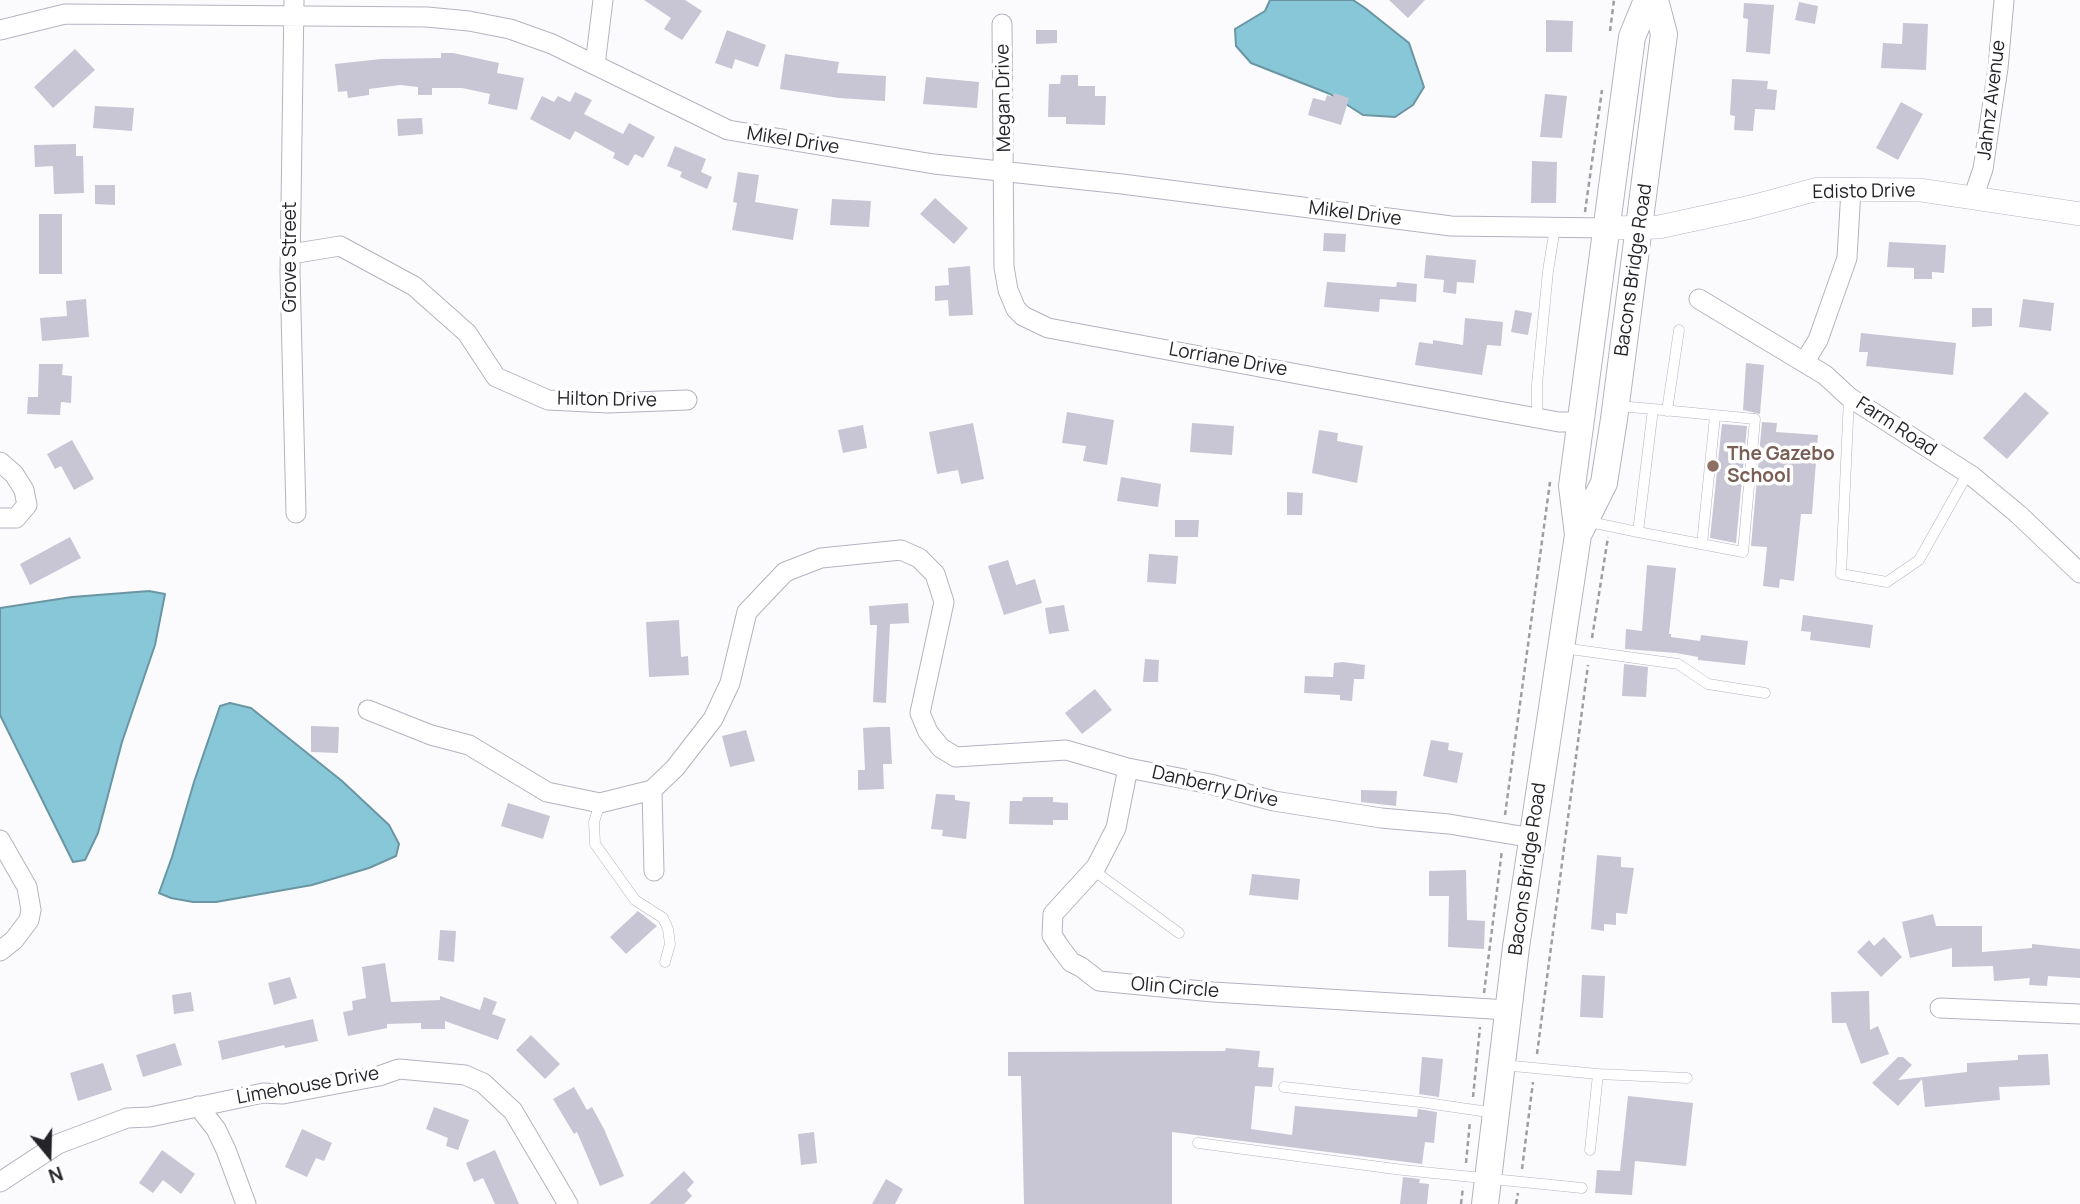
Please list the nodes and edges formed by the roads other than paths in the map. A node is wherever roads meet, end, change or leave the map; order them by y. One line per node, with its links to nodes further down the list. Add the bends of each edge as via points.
1 (603, 0): 8 (street)
2 (1647, 0): 14 (main road, Bacons Bridge Road, via 1632,37)
3 (1655, 0): 15 (main road, Bacons Bridge Road, via 1664,34)
4 (2004, 0): 11 (street, Jahnz Avenue, via 1983,169)
5 (294, 8): 7 (street, Mikel Drive, via 65,14); 8 (street, Mikel Drive, via 469,21 510,29); 16 (street, Grove Street)
6 (1002, 24): 9 (street, Megan Drive)
7 (0, 30)
8 (594, 65): 9 (street, Mikel Drive, via 728,130)
9 (1005, 172): 13 (street, Mikel Drive, via 1451,226); 26 (street, Lorriane Drive, via 1008,290 1016,309 1035,323)
10 (1851, 189): 11 (street, Edisto Drive, via 1920,190); 15 (street, Edisto Drive, via 1818,189); 19 (street, via 1847,258 1818,340)
11 (1973, 198): 12 (street, Edisto Drive)
12 (2080, 214)
13 (1555, 228): 14 (street, Mikel Drive); 26 (lane)
14 (1607, 228): 15 (street, Edisto Drive); 27 (main road, Bacons Bridge Road)
15 (1640, 229): 22 (main road, Bacons Bridge Road)
16 (291, 254): 21 (street, Hilton Drive, via 340,246 414,286 467,333 496,377 548,400); 30 (street, Grove Street)
17 (1699, 299): 19 (street, Farm Road)
18 (1679, 330): 24 (lane)
19 (1805, 361): 20 (street, Farm Road)
20 (1849, 397): 29 (street, Farm Road); 29 (lane, via 1841,574 1887,582 1919,560)
21 (687, 400)
22 (1616, 406): 23 (lane); 32 (main road, Bacons Bridge Road, via 1604,482)
23 (1653, 409): 24 (lane); 33 (lane)
24 (1667, 411): 25 (lane)
25 (1716, 416): 34 (lane); 34 (lane, via 1755,419 1742,552)
26 (1537, 417): 27 (street, Lorriane Drive)
27 (1582, 422): 32 (main road, Bacons Bridge Road, via 1572,486)
28 (0, 461): 31 (street, via 24,490 27,505 16,518)
29 (1968, 473): 35 (street, Farm Road)
30 (296, 513)
31 (0, 518)
32 (1591, 527): 33 (lane); 36 (main road, Bacons Bridge Road)
33 (1638, 532): 34 (lane)
34 (1702, 544)
35 (2080, 573)
36 (1559, 647): 37 (lane, via 1678,664 1707,684); 42 (main road, Bacons Bridge Road)
37 (1765, 693)
38 (368, 710): 41 (street, via 469,745 547,792)
39 (1128, 768): 40 (street, Danberry Drive, via 1066,750 956,757 941,748 919,713 944,602 935,574 919,558 901,550 821,558 785,572 747,612 730,683 713,719); 42 (street, Danberry Drive, via 1325,810); 44 (street, Olin Circle, via 1116,828)
40 (652, 790): 41 (street); 45 (street)
41 (600, 803): 48 (lane, via 594,822 595,844 635,900 663,918 670,944)
42 (1533, 838): 50 (main road, Bacons Bridge Road)
43 (0, 840): 47 (street, via 27,887 31,910 14,940)
44 (1093, 870): 46 (lane); 50 (street, Olin Circle, via 1053,914 1052,935 1071,962 1099,981)
45 (654, 871)
46 (1179, 933)
47 (0, 951)
48 (665, 962)
49 (1940, 1008): 51 (street)
50 (1508, 1010): 52 (main road, Bacons Bridge Road)
51 (2080, 1014)
52 (1501, 1065): 53 (lane); 57 (main road, Bacons Bridge Road)
53 (1598, 1074): 54 (lane); 59 (lane)
54 (1687, 1078)
55 (1284, 1087): 57 (lane)
56 (198, 1105): 60 (street, Limehouse Drive, via 127,1118 77,1135); 63 (street, via 216,1129); 64 (street, Limehouse Drive, via 330,1086 399,1069 465,1075 483,1083 513,1111)
57 (1495, 1113): 62 (main road, Bacons Bridge Road)
58 (1198, 1143): 62 (lane, via 1404,1170)
59 (1590, 1150)
60 (0, 1182)
61 (1582, 1188): 62 (lane, via 1520,1182)
62 (1487, 1191)
63 (246, 1204)
64 (568, 1204)

